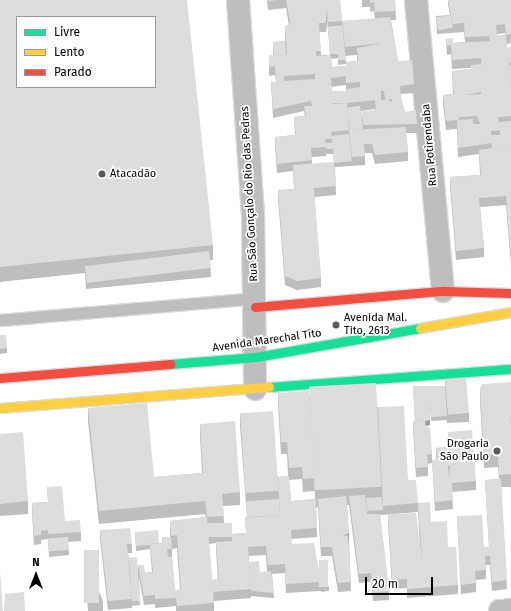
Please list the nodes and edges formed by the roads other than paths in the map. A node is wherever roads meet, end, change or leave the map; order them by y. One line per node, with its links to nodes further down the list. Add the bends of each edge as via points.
1 (238, 0): 5 (street, Rua São Gonçalo do Rio das Pedras)
2 (416, 0): 3 (street, Rua Potirendaba)
3 (443, 291): 4 (main road); 5 (main road)
4 (511, 294)
5 (256, 302): 7 (lane); 8 (street, Rua São Gonçalo do Rio das Pedras)
6 (511, 312): 8 (main road, Avenida Marechal Tito)
7 (0, 320)
8 (256, 357): 10 (main road, Avenida Marechal Tito); 11 (street, Rua São Gonçalo do Rio das Pedras)
9 (511, 369): 11 (main road)
10 (0, 378)
11 (256, 389): 12 (main road)
12 (0, 408)
13 (511, 610): 14 (street)
14 (500, 611)

